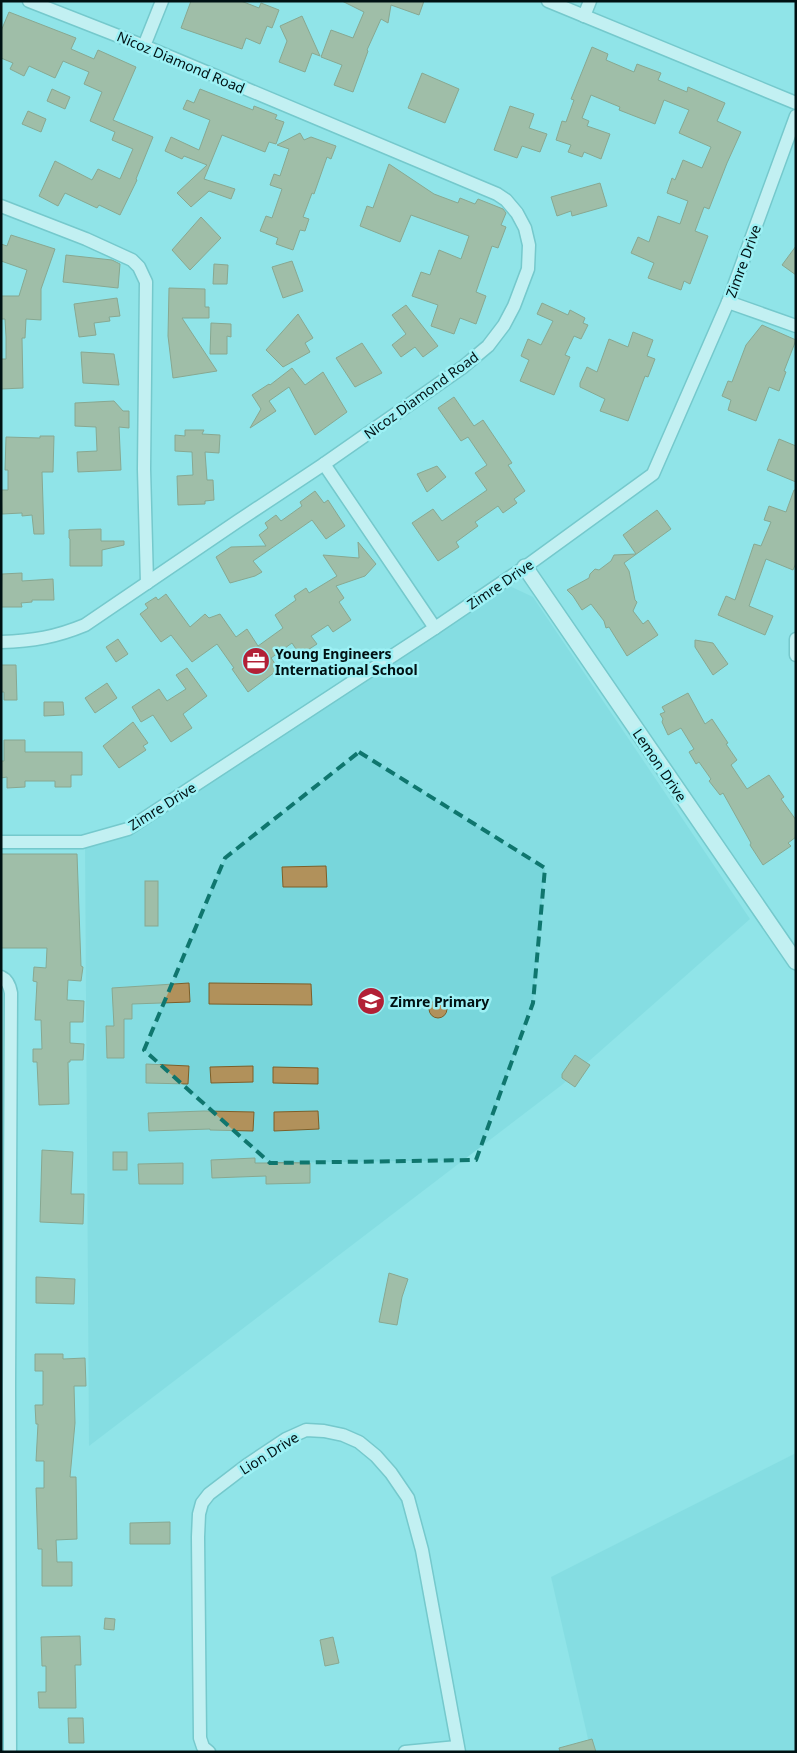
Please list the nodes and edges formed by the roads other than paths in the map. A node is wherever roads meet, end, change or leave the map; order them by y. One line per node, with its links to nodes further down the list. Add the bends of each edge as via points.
1 (29, 1): 6 (street, Nicoz Diamond Road)
2 (162, 1): 6 (street)
3 (548, 1): 5 (street)
4 (590, 1): 5 (street)
5 (584, 16): 7 (street)
6 (144, 46): 12 (street, Nicoz Diamond Road, via 497,194 517,213 525,228 529,245 528,269 514,306 488,346)
7 (796, 102)
8 (796, 116): 10 (street, Zimre Drive)
9 (1, 206): 14 (street, via 132,260 144,274)
10 (728, 302): 11 (street); 13 (street, Zimre Drive, via 654,474)
11 (796, 326)
12 (324, 464): 14 (street, Nicoz Diamond Road); 15 (street)
13 (525, 567): 15 (street, Zimre Drive); 20 (street, Lemon Drive)
14 (147, 583): 17 (street, Nicoz Diamond Road, via 86,625 61,635)
15 (435, 628): 19 (street, Zimre Drive, via 128,829 82,842)
16 (796, 639): 18 (street)
17 (1, 642)
18 (796, 655)
19 (1, 842)
20 (796, 962)
21 (1, 977): 22 (street, via 10,986 11,993)
22 (5, 1387): 24 (street)
23 (458, 1749): 25 (street, Lion Drive, via 422,1550 408,1498 391,1473 359,1442 343,1435 306,1430 247,1465 202,1503 198,1537 200,1738 203,1748); 26 (street, Lion Drive)
24 (10, 1752)
25 (209, 1752)
26 (405, 1752)

